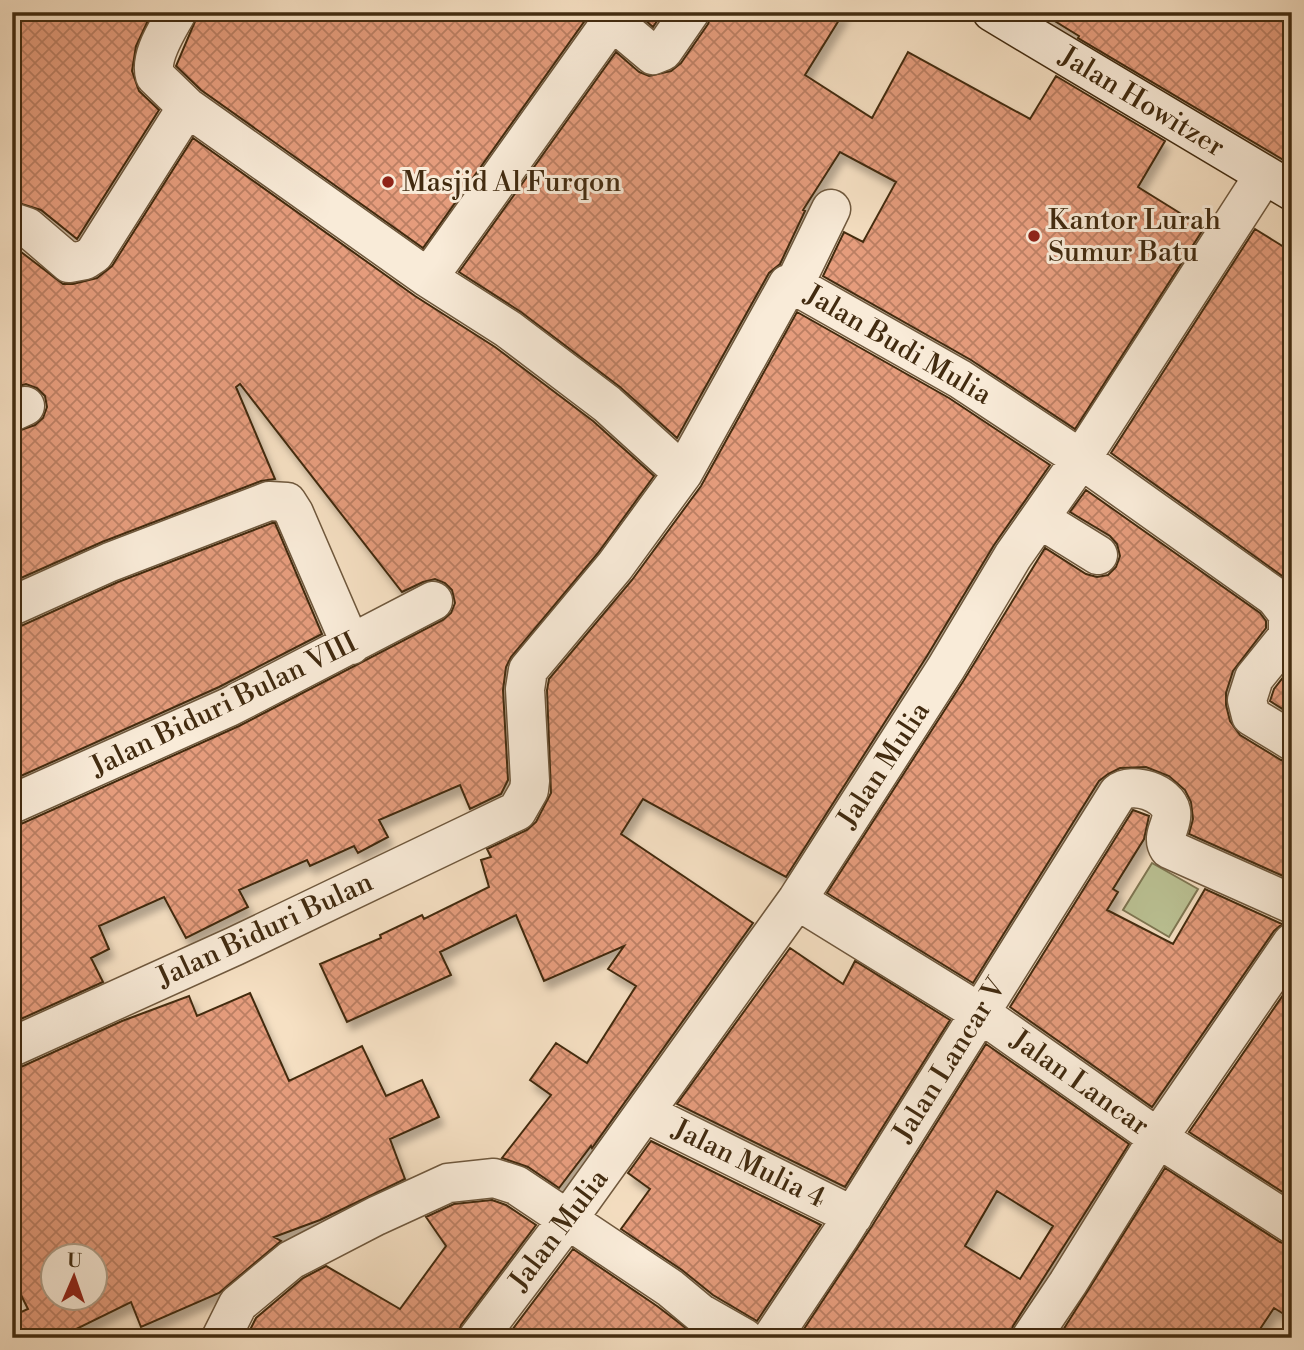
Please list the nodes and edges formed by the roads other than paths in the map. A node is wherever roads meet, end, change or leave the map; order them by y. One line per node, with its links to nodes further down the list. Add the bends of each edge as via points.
1 (177, 12): 4 (street, via 153,70)
2 (690, 12): 8 (street, via 658,55 616,24 608,26)
3 (992, 12): 5 (street, Jalan Howitzer)
4 (187, 107): 7 (street, via 99,246 85,260 69,262 27,227); 8 (street)
5 (1278, 183): 10 (street, Jalan Mulia)
6 (831, 209): 9 (street)
7 (12, 222)
8 (428, 278): 11 (street, via 508,329 596,395)
9 (794, 285): 10 (street, Jalan Budi Mulia, via 960,379); 11 (street, Jalan Budi Mulia, via 788,284 782,292)
10 (1081, 459): 12 (street, Jalan Mulia); 17 (street, Jalan Budi Mulia, via 1275,597 1288,614 1288,636 1254,678 1247,700 1251,716)
11 (683, 472): 19 (street, Jalan Budi Mulia, via 615,566 528,670 530,781)
12 (1040, 519): 13 (street); 20 (street, Jalan Mulia)
13 (1098, 555)
14 (433, 601): 16 (street, Jalan Biduri Bulan VIII)
15 (12, 606): 16 (street, via 110,562 278,500 294,513)
16 (351, 645): 18 (street, Jalan Biduri Bulan VIII, via 229,708)
17 (1292, 741)
18 (12, 804)
19 (517, 811): 24 (street, Jalan Biduri Bulan)
20 (797, 900): 23 (street, Jalan Lancar); 25 (street, Jalan Mulia)
21 (1292, 904): 23 (street, Jalan Lancar V, via 1169,849 1165,839 1172,814 1169,805 1144,788 1131,786 1118,793)
22 (1292, 943): 26 (street)
23 (980, 1013): 26 (street, Jalan Lancar); 27 (street, Jalan Lancar V)
24 (12, 1047)
25 (645, 1113): 27 (street, Jalan Mulia 4); 28 (street, Jalan Mulia)
26 (1158, 1138): 29 (street, Jalan Lancar); 34 (street)
27 (853, 1216): 33 (street, Jalan Lancar V)
28 (568, 1219): 30 (street, via 516,1185 494,1178 448,1183 291,1260 238,1304); 31 (street, Jalan Mulia); 32 (street)
29 (1292, 1224)
30 (221, 1338)
31 (478, 1338)
32 (744, 1338)
33 (772, 1338)
34 (1031, 1338)

